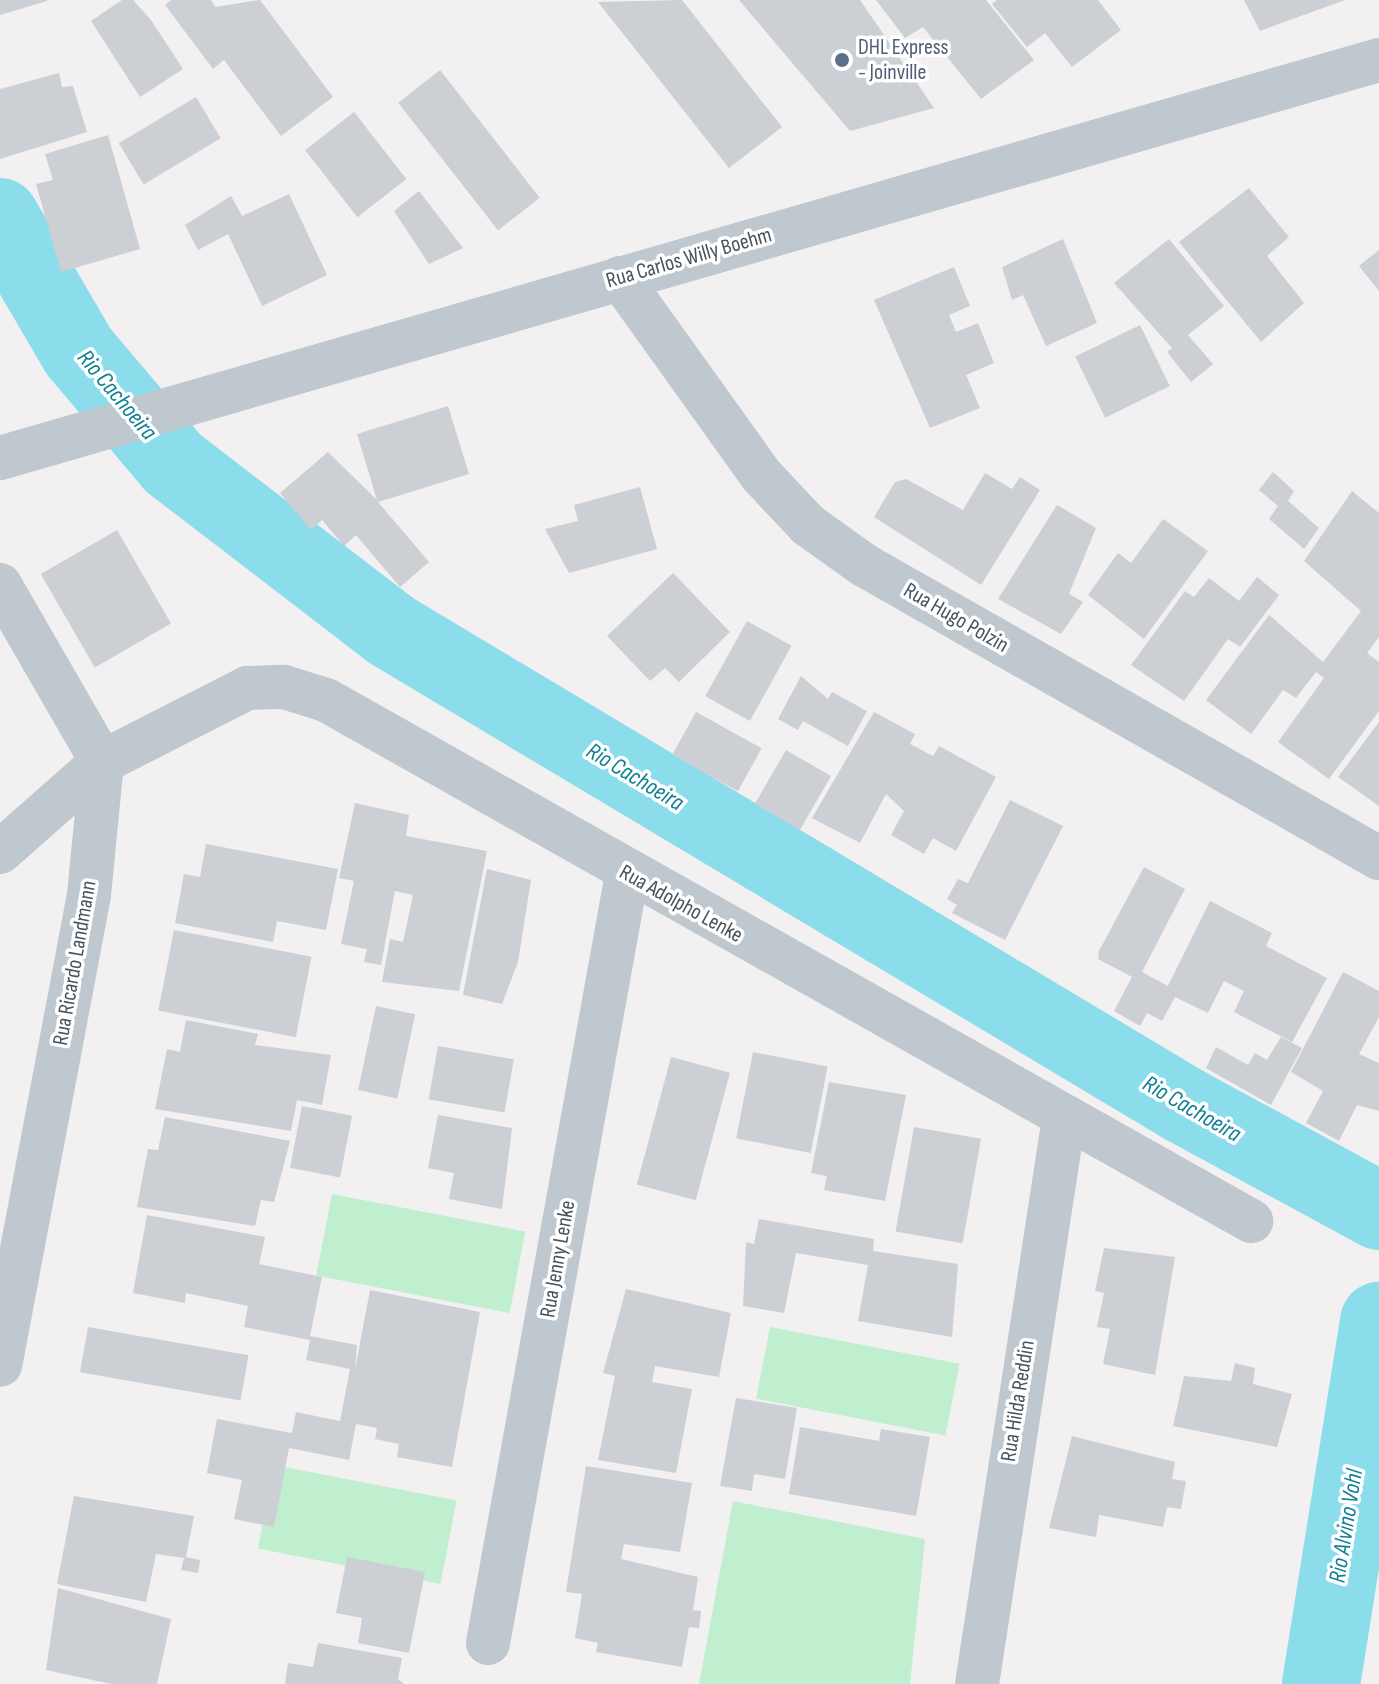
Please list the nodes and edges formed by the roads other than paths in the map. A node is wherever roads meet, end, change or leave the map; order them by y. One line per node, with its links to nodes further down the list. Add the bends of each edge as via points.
1 (1379, 60): 2 (street, Rua Carlos Willy Boehm)
2 (620, 278): 3 (street, Rua Carlos Willy Boehm); 7 (street, Rua Hugo Polzin, via 761,475 808,525 864,565)
3 (0, 458)
4 (0, 585): 5 (street)
5 (102, 762): 6 (street, Rua Adolpho Lenke); 8 (street, Rua Adolpho Lenke, via 247,688 284,687 326,700); 11 (street, Rua Ricardo Landmann, via 89,895)
6 (0, 852)
7 (1379, 858)
8 (627, 874): 9 (street, Rua Adolpho Lenke); 12 (street, Rua Jenny Lenke)
9 (1064, 1118): 10 (street, Rua Adolpho Lenke); 13 (street, Rua Hilda Reddin)
10 (1251, 1221)
11 (0, 1365)
12 (488, 1643)
13 (977, 1684)

